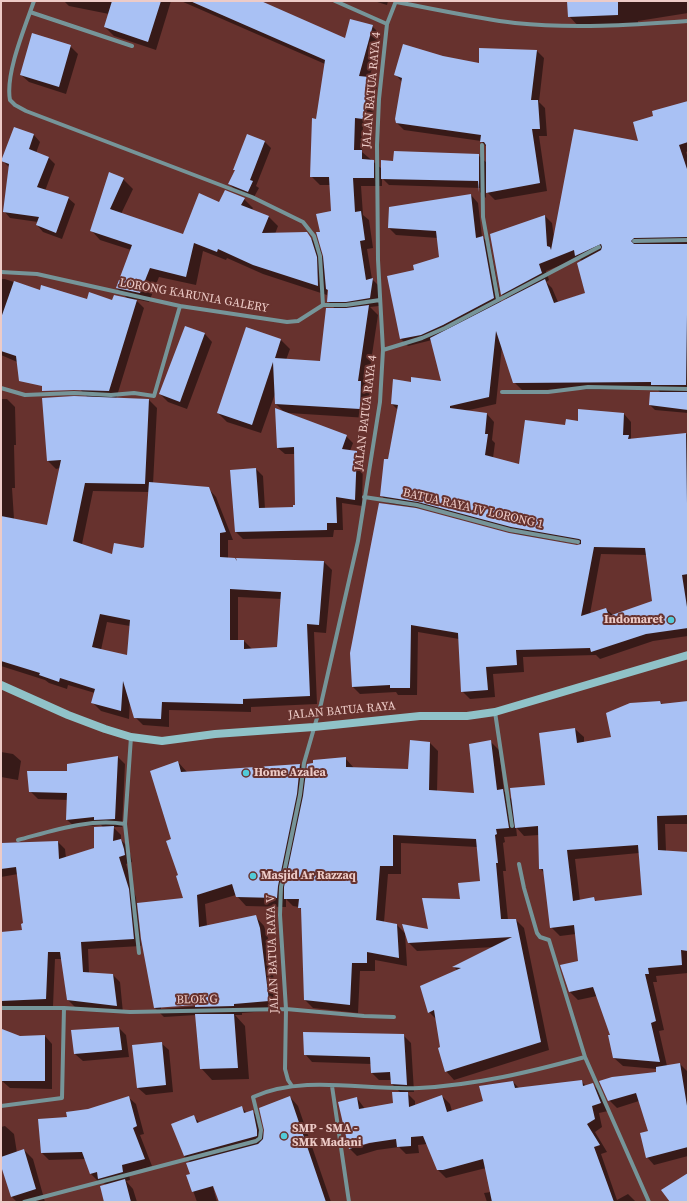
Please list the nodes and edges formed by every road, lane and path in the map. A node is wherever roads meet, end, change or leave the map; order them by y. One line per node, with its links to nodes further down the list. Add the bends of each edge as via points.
1 (34, 1): 4 (street)
2 (336, 1): 6 (street)
3 (396, 2): 5 (street, via 508,22 548,25 637,25); 6 (street, JALAN BATUA RAYA 4)
4 (30, 12): 7 (street); 15 (street, via 17,49 10,87 10,100 15,105 252,197 303,222 316,242 320,256)
5 (688, 21)
6 (387, 24): 13 (street, JALAN BATUA RAYA 4, via 376,145)
7 (132, 46)
8 (482, 145): 14 (street, via 483,217)
9 (634, 240): 10 (street)
10 (688, 240)
11 (599, 247): 14 (street)
12 (1, 272): 16 (street, LORONG KARUNIA GALERY, via 37,274)
13 (380, 300): 15 (street, via 346,305); 17 (street, JALAN BATUA RAYA 4)
14 (498, 300): 17 (street, via 428,336)
15 (323, 305): 16 (street, LORONG KARUNIA GALERY, via 298,321 287,322)
16 (180, 306): 18 (street, via 154,396 134,393 25,395)
17 (383, 350): 21 (street, JALAN BATUA RAYA 4, via 380,402)
18 (1, 388)
19 (688, 389): 20 (street, via 588,387 548,392)
20 (502, 392)
21 (364, 497): 22 (street, BATUA RAYA IV LORONG 1, via 417,505 510,530); 26 (street, JALAN BATUA RAYA 4, via 358,541)
22 (578, 542)
23 (688, 655): 25 (main road, JALAN BATUA RAYA)
24 (1, 685): 27 (main road, JALAN BATUA RAYA, via 68,715)
25 (496, 712): 26 (main road, JALAN BATUA RAYA, via 467,716 420,716); 29 (street)
26 (314, 727): 27 (main road, JALAN BATUA RAYA, via 215,734 162,741); 35 (street, JALAN BATUA RAYA V, via 304,764 281,887 280,915)
27 (131, 737): 28 (street)
28 (125, 824): 30 (street, via 116,822 75,825); 32 (street)
29 (512, 826)
30 (18, 840)
31 (519, 864): 37 (street, via 537,933 549,940)
32 (139, 953)
33 (1, 1008): 34 (street, BLOK G)
34 (64, 1008): 35 (street, BLOK G, via 130,1012); 40 (street, via 62,1098)
35 (286, 1009): 36 (street, BLOK G); 38 (street, JALAN BATUA RAYA V, via 285,1069)
36 (394, 1017)
37 (586, 1057): 39 (street, via 538,1070 463,1085 416,1088); 43 (street)
38 (292, 1086): 39 (street); 41 (street, via 254,1098 261,1130 260,1138 256,1142)
39 (332, 1086): 42 (street)
40 (1, 1106)
41 (24, 1202)
42 (349, 1202)
43 (649, 1202)

